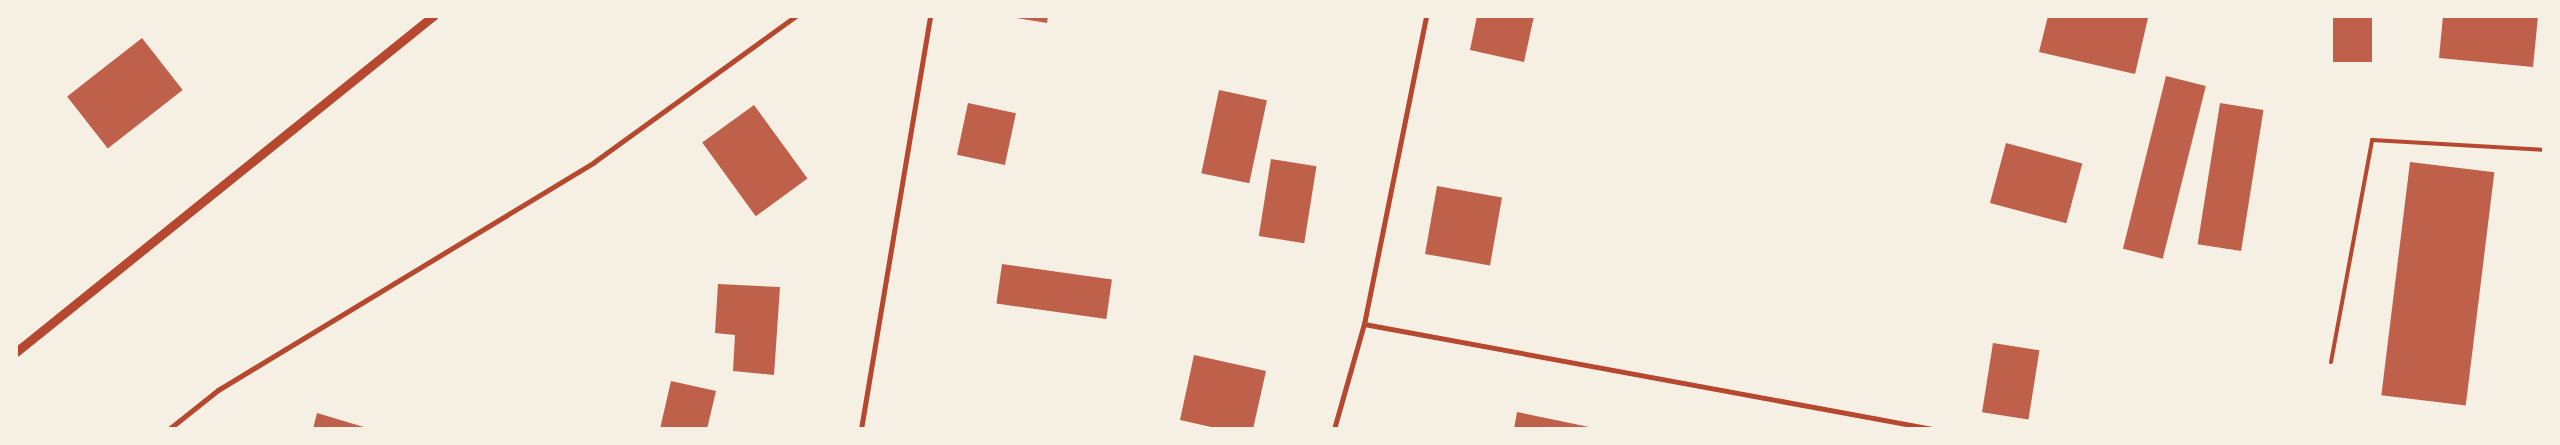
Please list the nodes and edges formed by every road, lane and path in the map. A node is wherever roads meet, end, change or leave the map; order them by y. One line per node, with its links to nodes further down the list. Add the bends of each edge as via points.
1 (433, 16): 7 (street)
2 (796, 16): 9 (street, via 594,162 218,390)
3 (930, 16): 10 (street)
4 (1426, 16): 6 (street)
5 (2544, 150): 8 (lane, via 2372,140)
6 (1364, 324): 11 (street); 12 (street)
7 (16, 352)
8 (2331, 362)
9 (169, 429)
10 (861, 429)
11 (1334, 429)
12 (1933, 429)

